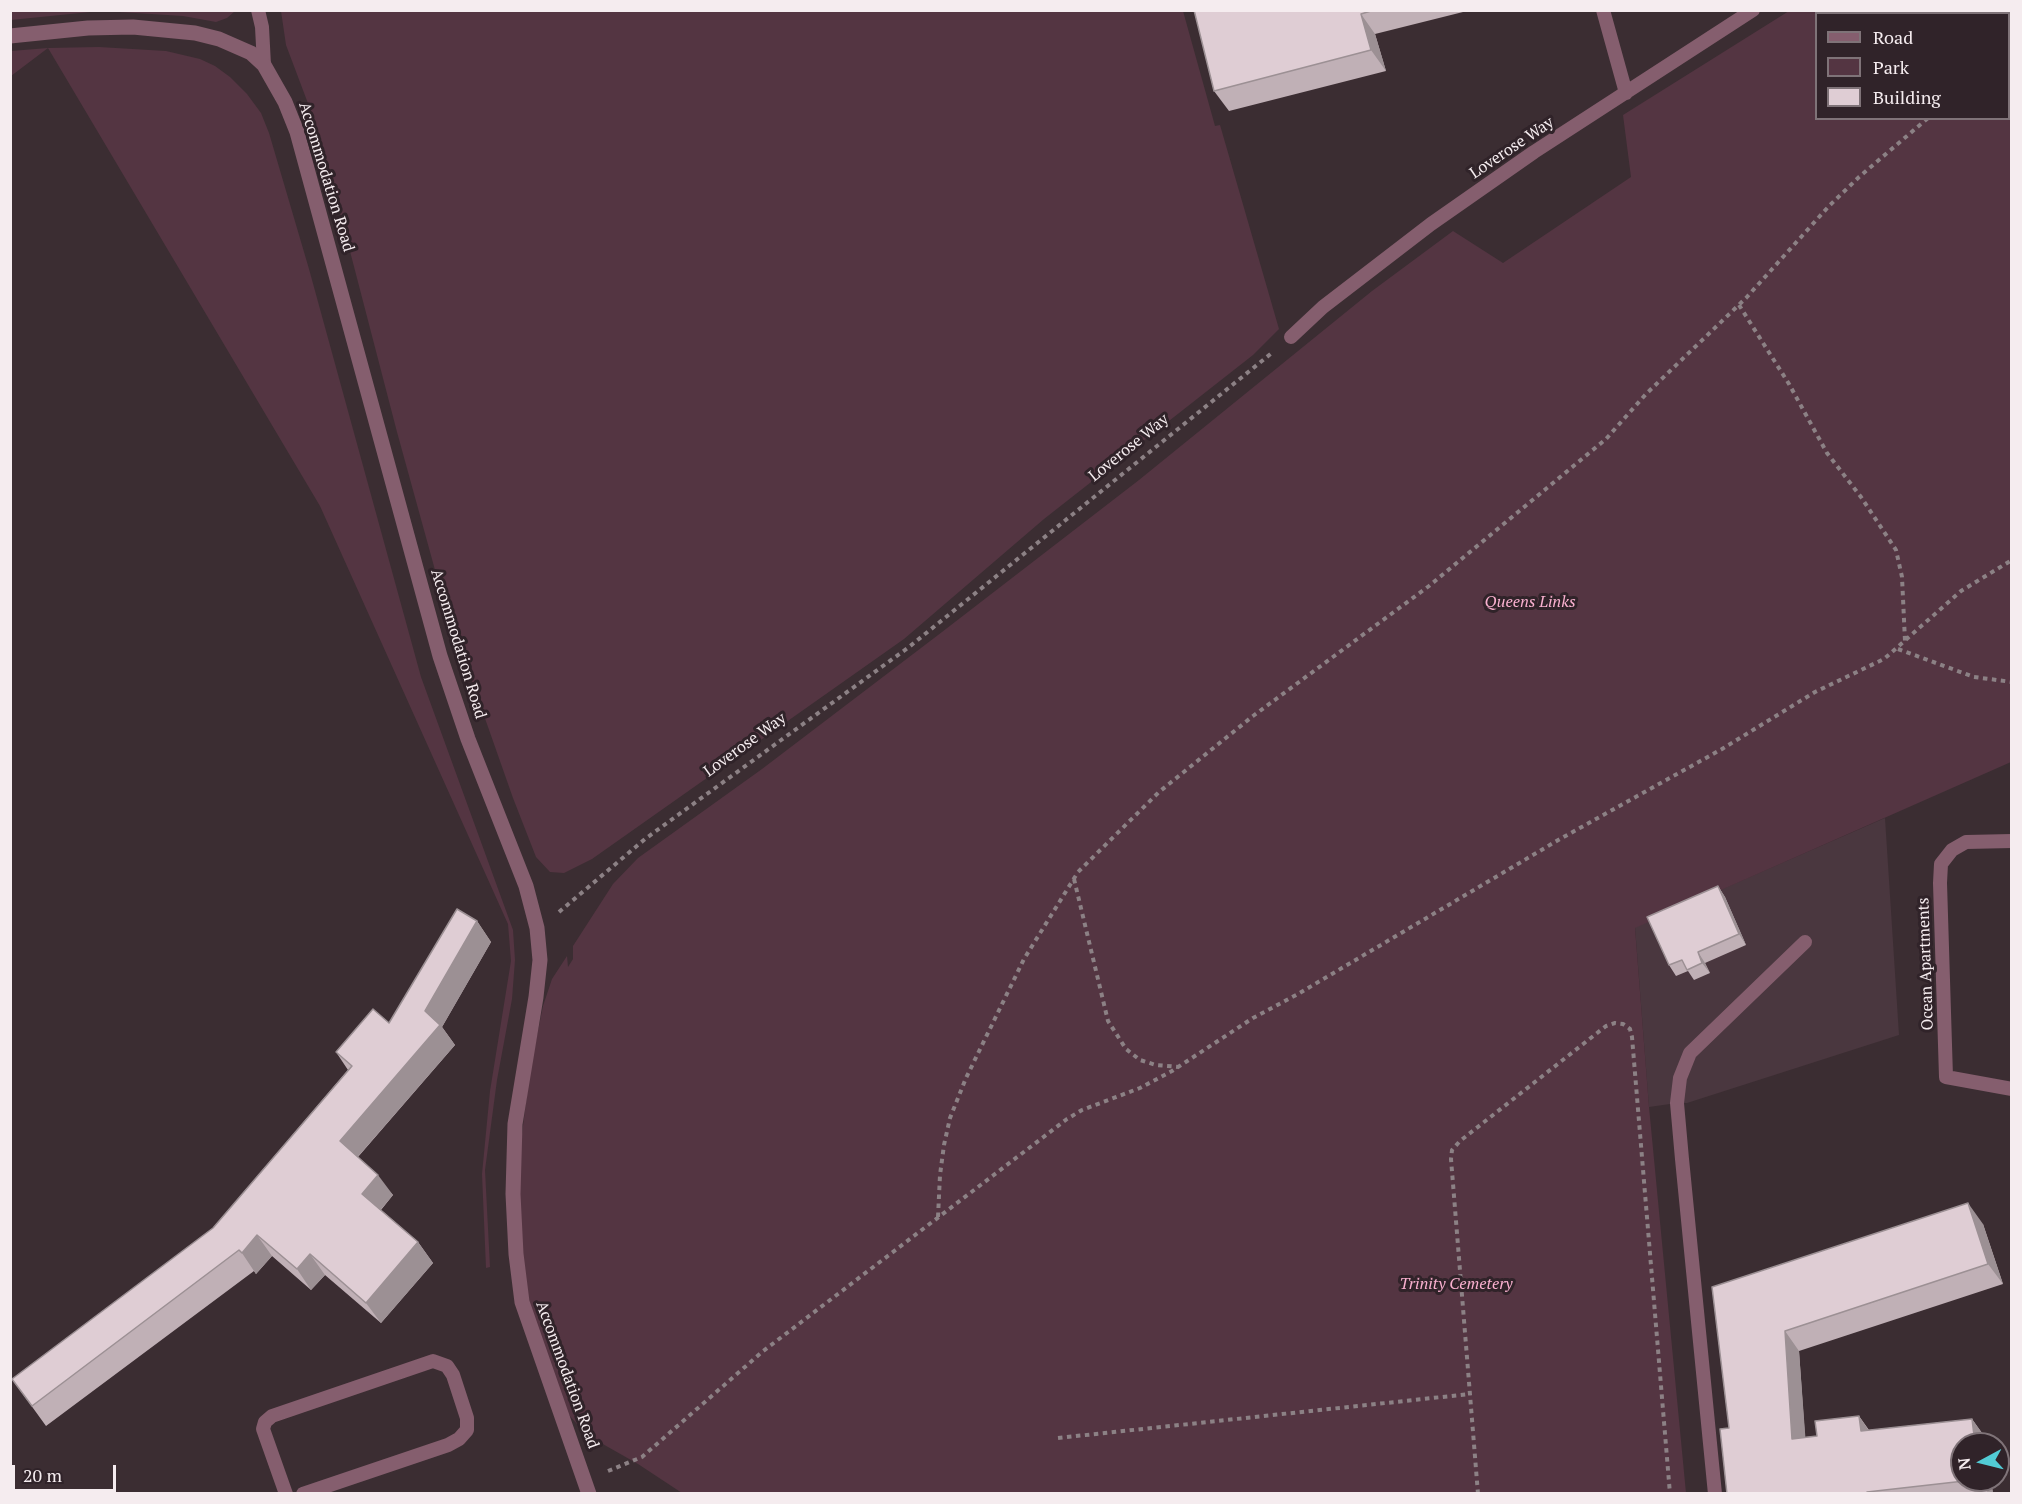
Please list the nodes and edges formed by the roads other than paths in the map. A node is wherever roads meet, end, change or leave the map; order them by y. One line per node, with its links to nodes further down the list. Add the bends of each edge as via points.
1 (258, 10): 5 (lane)
2 (1603, 10): 6 (lane)
3 (1753, 10): 6 (lane, Loverose Way)
4 (10, 36): 5 (street, Accommodation Road, via 88,28 165,29 219,39 251,53)
5 (264, 65): 11 (street, Accommodation Road, via 297,132 440,656 526,886 537,928 540,960 536,997 515,1124 516,1254 522,1302)
6 (1626, 93): 7 (lane, Loverose Way, via 1431,224 1323,307)
7 (1292, 338)
8 (2012, 841): 10 (lane, Ocean Apartments, via 1966,842 1952,850 1941,864 1940,883 1946,1077)
9 (1805, 942): 14 (lane, via 1690,1053 1680,1078 1677,1103)
10 (2012, 1089)
11 (587, 1486)
12 (286, 1494): 13 (lane, via 263,1429 272,1416 433,1361 447,1366 467,1418 466,1430 459,1439)
13 (303, 1494)
14 (1714, 1494)

